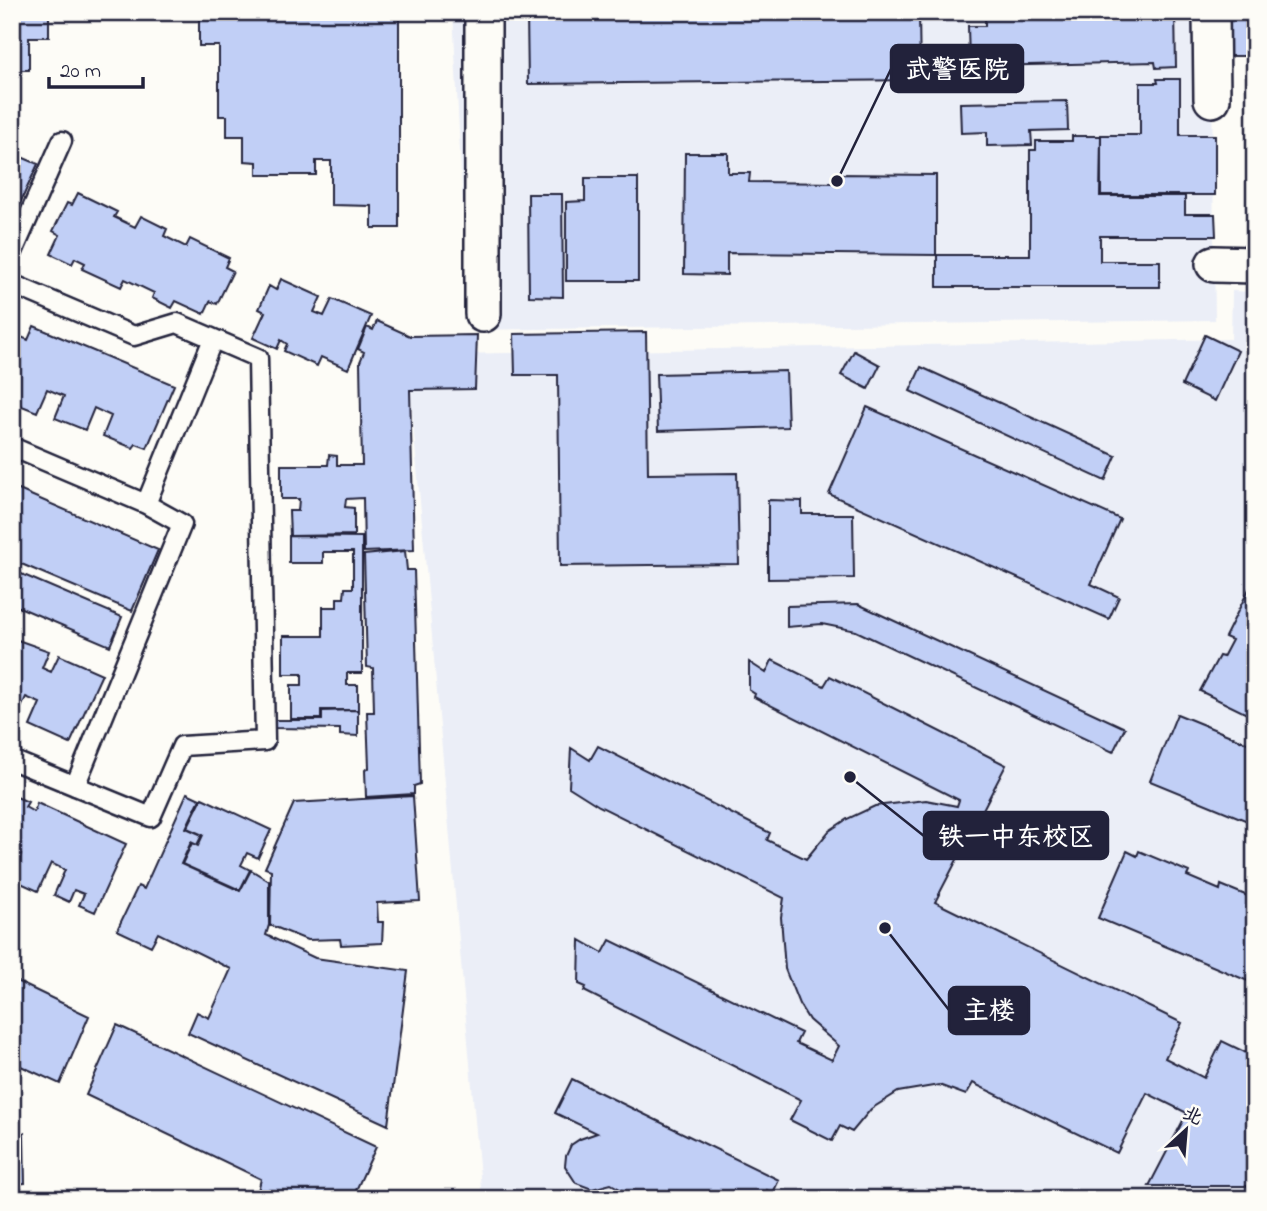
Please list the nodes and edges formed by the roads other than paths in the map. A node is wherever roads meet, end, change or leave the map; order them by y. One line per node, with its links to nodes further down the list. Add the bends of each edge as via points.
1 (483, 12): 9 (street)
2 (1211, 12): 3 (street)
3 (1212, 99)
4 (62, 141): 5 (lane)
5 (12, 254)
6 (1214, 264): 7 (street)
7 (1255, 265)
8 (12, 284): 10 (lane, via 134,336 177,323)
9 (483, 314)
10 (213, 339): 12 (lane); 14 (lane, via 258,358 265,741 182,746 151,817)
11 (12, 447): 12 (lane)
12 (146, 504): 14 (lane, via 182,524)
13 (12, 760): 14 (lane)
14 (75, 786)

